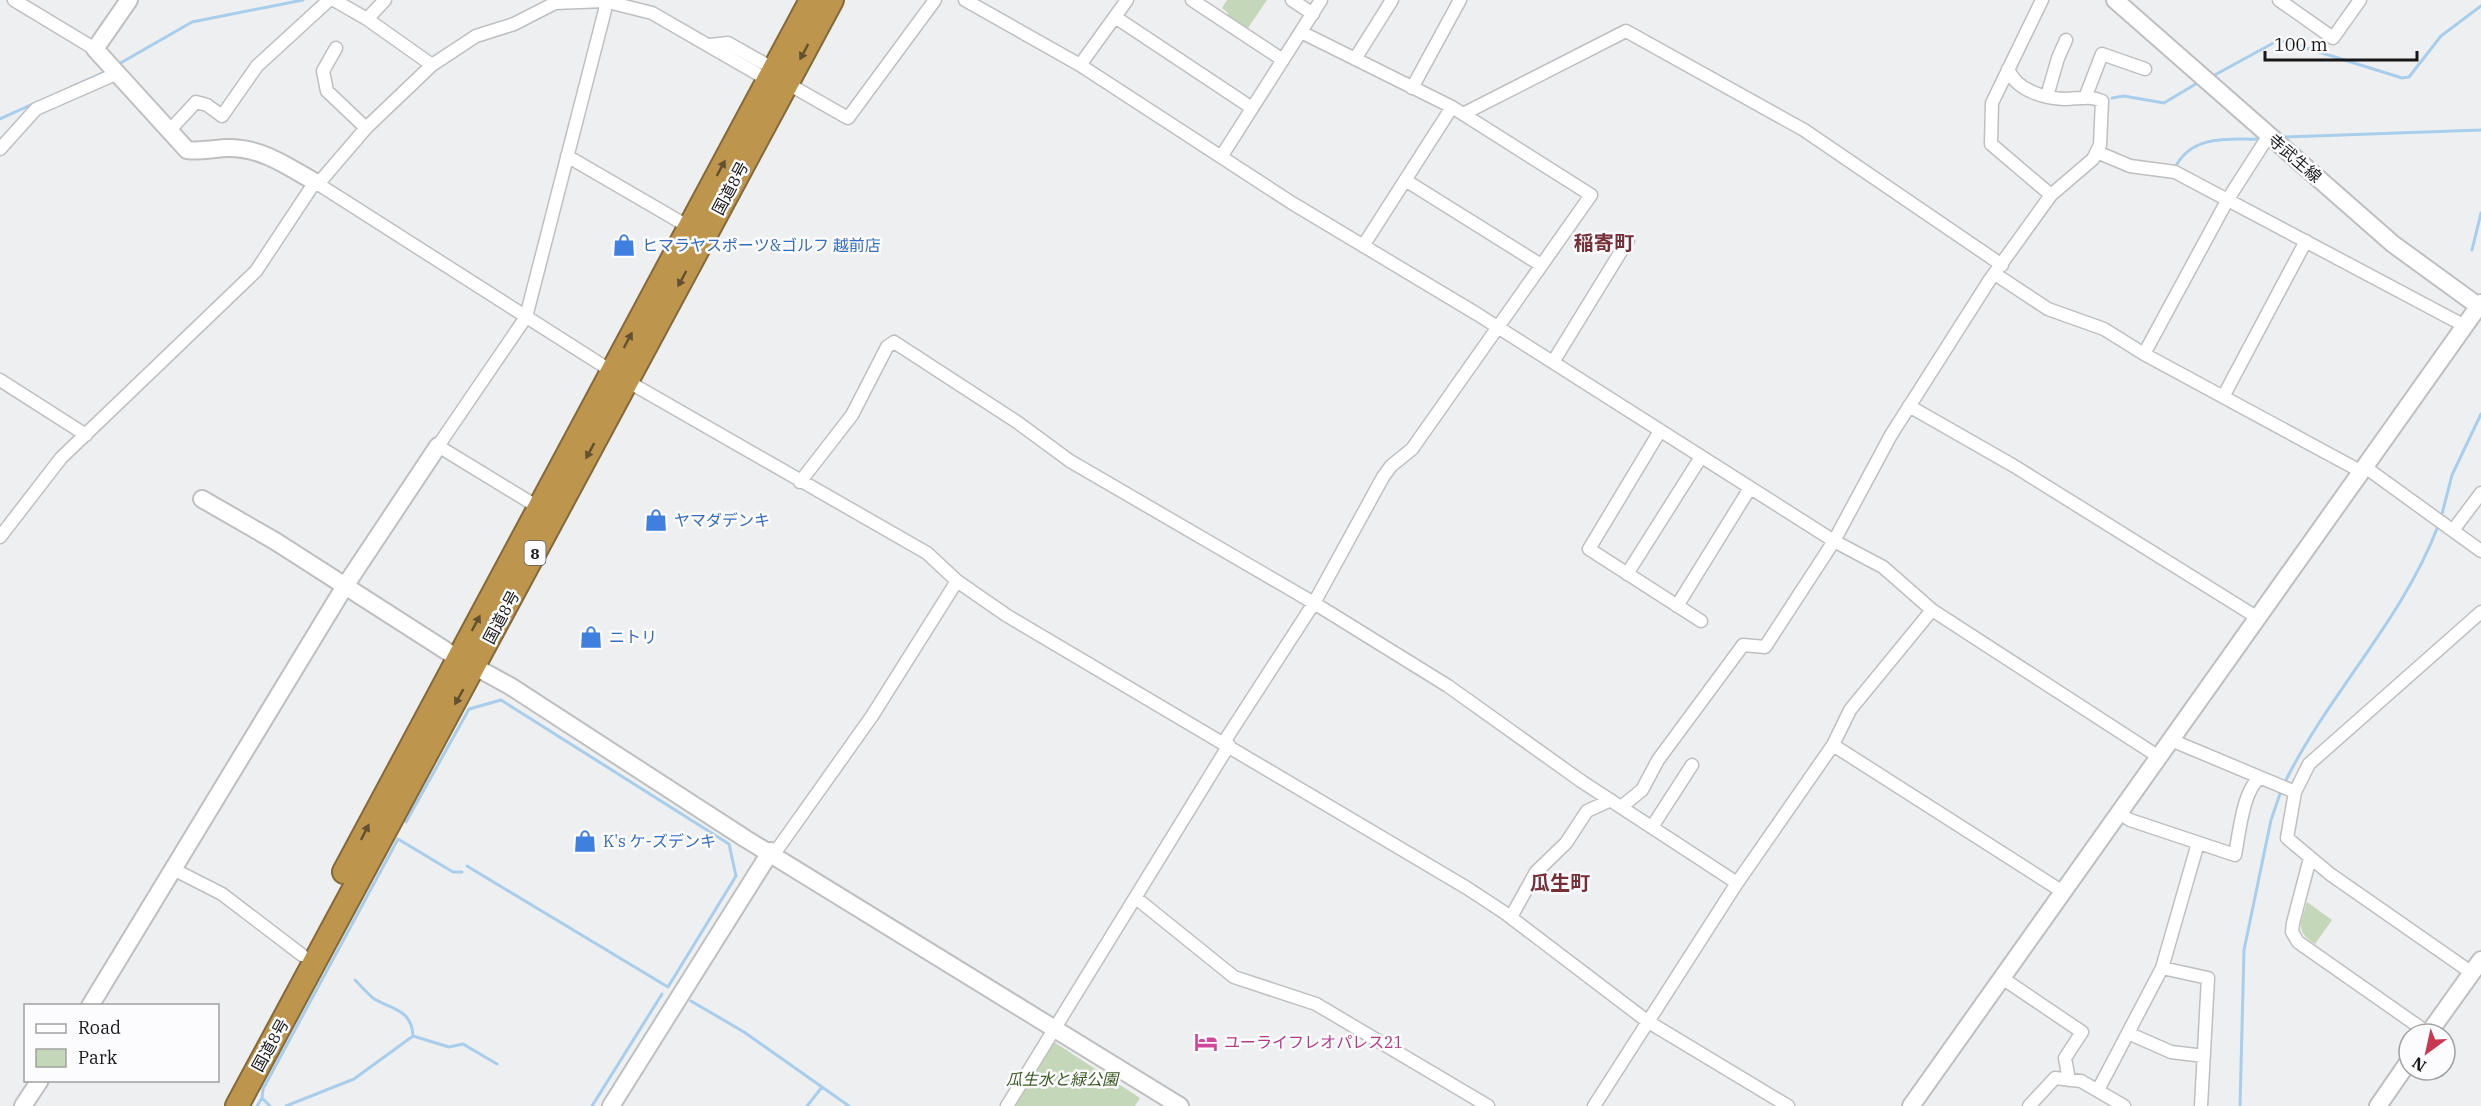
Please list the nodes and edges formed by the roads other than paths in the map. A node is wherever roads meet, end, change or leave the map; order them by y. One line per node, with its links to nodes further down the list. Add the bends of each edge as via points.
1 (14, 0): 28 (street)
2 (129, 0): 28 (street)
3 (329, 0): 45 (street, via 257,66 222,116 196,102)
4 (334, 0): 24 (street)
5 (385, 0): 24 (street)
6 (604, 0): 21 (street); 35 (street, via 652,13); 49 (street)
7 (811, 0): 35 (highway, 国道8号 / 8)
8 (832, 0): 67 (highway, 国道8号 / 8, one-way to 67)
9 (935, 0): 38 (street, via 848,118)
10 (965, 0): 31 (street)
11 (1127, 0): 23 (street)
12 (1192, 0): 30 (street)
13 (1292, 0): 22 (street)
14 (1322, 0): 22 (street)
15 (1392, 0): 29 (street)
16 (1460, 0): 37 (street)
17 (2042, 0): 33 (street)
18 (2115, 0): 46 (street, 寺武生線)
19 (2279, 0): 20 (street, via 2333,38)
20 (2360, 0)
21 (554, 2): 32 (street, via 514,24 476,36)
22 (1313, 14): 25 (street)
23 (1115, 17): 31 (street); 42 (street)
24 (367, 19): 32 (street)
25 (1301, 32): 29 (street); 30 (street)
26 (2066, 40): 39 (street)
27 (336, 48): 44 (street, via 323,71 327,91)
28 (95, 49): 36 (street)
29 (1354, 59): 37 (street)
30 (1283, 60): 42 (street)
31 (1080, 64): 50 (street)
32 (432, 65): 44 (street)
33 (2008, 69): 39 (street, via 2021,87); 53 (street, via 1992,103 1991,144)
34 (2145, 69): 40 (street, via 2102,54)
35 (767, 72): 55 (highway, 国道8号 / 8, one-way to 35)
36 (118, 73): 45 (street); 47 (street, via 36,109)
37 (1412, 88): 41 (street)
38 (797, 90)
39 (2047, 96): 40 (street)
40 (2085, 98): 48 (street, via 2102,101 2102,135)
41 (1452, 107): 43 (street); 51 (street)
42 (1252, 108): 50 (street)
43 (1463, 114): 59 (street, via 1591,195); 60 (street, via 1626,31 1804,130)
44 (366, 128): 52 (street)
45 (170, 129): 52 (street, via 187,150 229,148 263,152)
46 (2269, 135): 54 (street); 61 (street, 寺武生線, via 2393,244)
47 (0, 149)
48 (2097, 152): 53 (street, via 2082,171); 54 (street, via 2130,166 2171,170)
49 (567, 156): 55 (street); 62 (street)
50 (1221, 157): 58 (street)
51 (1405, 180): 58 (street); 59 (street)
52 (317, 183): 62 (street); 72 (street, via 256,271)
53 (2050, 195): 60 (street)
54 (2228, 199): 57 (street); 65 (street)
55 (689, 227): 67 (highway, 国道8号 / 8, one-way to 55)
56 (1628, 240): 66 (street)
57 (2306, 240): 63 (street); 69 (street)
58 (1363, 246): 64 (street)
59 (1541, 265): 64 (street)
60 (1999, 269): 65 (street, via 2048,309 2098,326); 70 (street)
61 (2480, 306): 63 (street)
62 (526, 317): 67 (street); 73 (street)
63 (2465, 326): 75 (street)
64 (1497, 327): 66 (street); 88 (street, via 1412,449 1391,466)
65 (2144, 354): 69 (street)
66 (1553, 362): 71 (street)
67 (619, 376): 76 (street); 80 (highway, 国道8号 / 8); 94 (highway, 国道8号 / 8, one-way to 94)
68 (0, 380): 72 (street)
69 (2223, 396): 75 (street)
70 (1909, 406): 83 (street); 92 (street, via 2014,466)
71 (1660, 431): 74 (street); 85 (street, via 1589,549)
72 (86, 435): 82 (street)
73 (438, 446): 80 (street); 87 (street)
74 (1701, 457): 77 (street); 85 (street)
75 (2363, 469): 81 (street); 92 (street)
76 (800, 482): 86 (street, via 910,543); 88 (street, via 852,415 887,347 894,342 1017,422 1070,462)
77 (1750, 488): 83 (street); 89 (street)
78 (2481, 493): 81 (street)
79 (202, 499): 87 (street)
80 (538, 507): 94 (highway, 国道8号 / 8, one-way to 80)
81 (2454, 529): 84 (street)
82 (0, 537)
83 (1834, 542): 90 (street, via 1883,567); 102 (street, via 1765,647 1743,645 1658,760 1642,790)
84 (2481, 551)
85 (1627, 574): 89 (street)
86 (957, 581): 96 (street, via 1006,615); 106 (street, via 872,716)
87 (345, 586): 94 (street); 108 (street)
88 (1314, 603): 96 (street); 102 (street, via 1448,686)
89 (1677, 606): 93 (street)
90 (1932, 610): 97 (street, via 1850,710); 98 (street)
91 (2481, 612): 101 (street, via 2309,764)
92 (2258, 618): 95 (street)
93 (1701, 621)
94 (466, 662): 106 (street); 113 (highway, 国道8号 / 8, one-way to 94); 130 (highway, 国道8号 / 8, one-way to 130, via 364,867)
95 (2171, 740): 98 (street); 100 (street)
96 (1226, 744): 111 (street); 112 (street)
97 (1833, 745): 109 (street); 110 (street)
98 (2159, 757): 103 (street)
99 (1692, 765): 104 (street)
100 (2260, 778): 101 (street); 105 (street, via 2252,783 2235,855)
101 (2295, 792): 107 (street, via 2287,838)
102 (1616, 803): 104 (street); 112 (street, via 1587,811 1566,843 1536,872)
103 (2119, 813): 105 (street); 110 (street)
104 (1652, 827): 109 (street)
105 (2198, 843): 115 (street)
106 (773, 852): 121 (street); 131 (street)
107 (2310, 858): 114 (street); 119 (street, via 2293,923 2292,932 2298,942)
108 (173, 869): 113 (street, via 222,894); 117 (street)
109 (1737, 883): 118 (street)
110 (2063, 892): 116 (street)
111 (1136, 898): 121 (street); 134 (street, via 1234,977 1316,1004)
112 (1511, 917): 118 (street)
113 (302, 955): 129 (highway, 国道8号 / 8)
114 (2476, 967): 120 (street)
115 (2162, 968): 122 (street); 123 (street, via 2208,978)
116 (2002, 978): 125 (street, via 2082,1032 2064,1061); 137 (street)
117 (91, 1004)
118 (1647, 1021): 135 (street); 136 (street)
119 (2411, 1022)
120 (2437, 1022)
121 (1056, 1029): 132 (street); 133 (street)
122 (2128, 1034): 123 (street, via 2171,1052); 127 (street)
123 (2204, 1056): 140 (street)
124 (2397, 1078): 141 (street)
125 (2069, 1080): 127 (street); 138 (street, via 2051,1080)
126 (39, 1082): 128 (street)
127 (2098, 1090): 139 (street)
128 (23, 1106)
129 (219, 1106)
130 (237, 1106)
131 (611, 1106)
132 (1007, 1106)
133 (1180, 1106)
134 (1488, 1106)
135 (1594, 1106)
136 (1788, 1106)
137 (1911, 1106)
138 (2029, 1106)
139 (2124, 1106)
140 (2201, 1106)
141 (2378, 1106)

